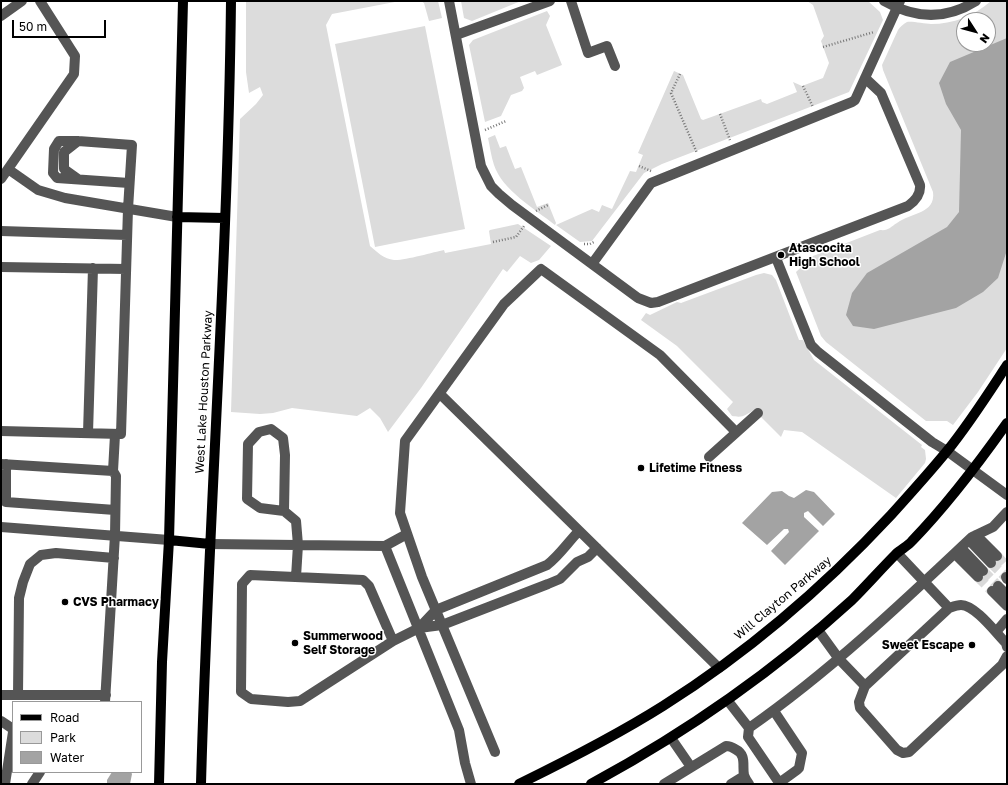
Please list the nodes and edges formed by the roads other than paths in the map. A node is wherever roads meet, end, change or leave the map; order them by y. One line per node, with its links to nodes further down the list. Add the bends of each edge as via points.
1 (22, 1): 11 (street)
2 (40, 1): 15 (street, via 75,56 74,74)
3 (183, 1): 19 (main road)
4 (230, 1): 20 (main road, West Lake Houston Parkway)
5 (449, 1): 12 (street)
6 (550, 1): 12 (street)
7 (572, 1): 13 (street, via 588,53 608,46)
8 (884, 1): 10 (street)
9 (976, 1): 10 (street, via 960,10 928,15 917,14)
10 (898, 4): 14 (street)
11 (1, 16)
12 (456, 35): 24 (street, via 481,166 486,178 507,201)
13 (615, 66)
14 (865, 78): 23 (street, via 881,92 920,185 918,197 908,206); 24 (street, via 852,102 815,112 651,183)
15 (8, 169): 16 (street); 18 (street, via 38,190 65,198)
16 (1, 179)
17 (129, 183): 17 (street, via 132,145 78,141 59,142 54,149 53,173 57,178); 18 (street)
18 (128, 209): 19 (street); 22 (street)
19 (178, 217): 20 (main road); 50 (main road)
20 (225, 218): 51 (main road, West Lake Houston Parkway)
21 (1, 231): 22 (street)
22 (127, 235): 27 (street)
23 (776, 258): 24 (street, via 651,303 638,298); 36 (street, via 811,345 932,442)
24 (592, 264)
25 (1, 267): 26 (street)
26 (93, 268): 27 (street); 34 (street)
27 (126, 269): 35 (street, via 121,434)
28 (1007, 365): 36 (main road, Will Clayton Parkway)
29 (440, 394): 33 (street, via 504,304 542,269 660,355); 46 (street); 47 (street, via 405,441 400,513)
30 (758, 413): 33 (street)
31 (1007, 423): 39 (main road)
32 (1, 431): 34 (street)
33 (736, 432): 37 (street)
34 (88, 433): 35 (street)
35 (115, 434): 40 (street)
36 (947, 451): 39 (street); 75 (main road, Will Clayton Parkway, via 859,548 814,592)
37 (708, 457)
38 (4, 464): 40 (street); 42 (street, via 6,502)
39 (973, 470): 41 (street); 56 (main road, via 911,542)
40 (113, 472): 42 (street, via 116,476)
41 (1007, 495)
42 (115, 510): 48 (street)
43 (284, 511): 43 (street, via 260,508 247,499 248,444 259,432 271,430 283,438); 52 (street, via 296,521)
44 (1007, 512): 49 (street, via 993,527)
45 (1, 527): 48 (street)
46 (579, 531): 54 (street); 65 (street, via 547,565)
47 (407, 534): 53 (street); 65 (street)
48 (115, 535): 50 (street); 57 (street)
49 (972, 538): 55 (street); 58 (street)
50 (168, 540): 51 (main road); 93 (main road)
51 (210, 544): 52 (street); 94 (main road, West Lake Houston Parkway)
52 (298, 544): 53 (street); 60 (street)
53 (385, 546): 68 (street)
54 (597, 548): 67 (street, via 560,578); 75 (street)
55 (958, 551): 59 (street); 61 (street)
56 (897, 553): 61 (street); 69 (main road, via 853,599)
57 (114, 558): 78 (street, via 56,553 41,555 30,564 19,598); 79 (street)
58 (994, 560)
59 (980, 574)
60 (296, 577): 71 (street, via 363,580 369,586); 71 (street, via 250,575 242,584 241,692 251,699 300,701)
61 (924, 582): 64 (street); 74 (street)
62 (1007, 595): 63 (street, via 995,588)
63 (1007, 606)
64 (949, 608): 70 (street, via 961,605 976,611); 76 (street)
65 (436, 610): 67 (street); 68 (street)
66 (1007, 620): 70 (street)
67 (442, 625): 68 (street); 87 (street)
68 (418, 628): 71 (street); 95 (street, via 459,730)
69 (818, 630): 74 (street); 80 (main road)
70 (996, 632): 72 (street, via 1006,642)
71 (393, 641)
72 (1007, 647)
73 (1007, 656): 76 (street, via 1002,665 909,752 897,750 860,708 859,702)
74 (839, 659): 76 (street); 81 (street)
75 (719, 668): 96 (main road, Will Clayton Parkway, via 663,706)
76 (865, 686)
77 (1, 695): 78 (street)
78 (18, 695): 79 (street)
79 (106, 698)
80 (728, 701): 83 (street); 86 (main road)
81 (774, 711): 83 (street); 100 (street, via 802,753 799,768)
82 (1, 721): 84 (street)
83 (748, 728): 100 (street, via 748,737)
84 (12, 730)
85 (12, 738): 91 (street)
86 (671, 738): 88 (street); 97 (main road)
87 (495, 752)
88 (691, 768): 90 (street, via 729,746 742,755); 98 (street)
89 (39, 773): 92 (street)
90 (746, 780): 99 (street)
91 (5, 784)
92 (32, 784)
93 (159, 784)
94 (201, 784)
95 (471, 784)
96 (519, 784)
97 (591, 784)
98 (664, 784)
99 (731, 784)
100 (779, 784)

